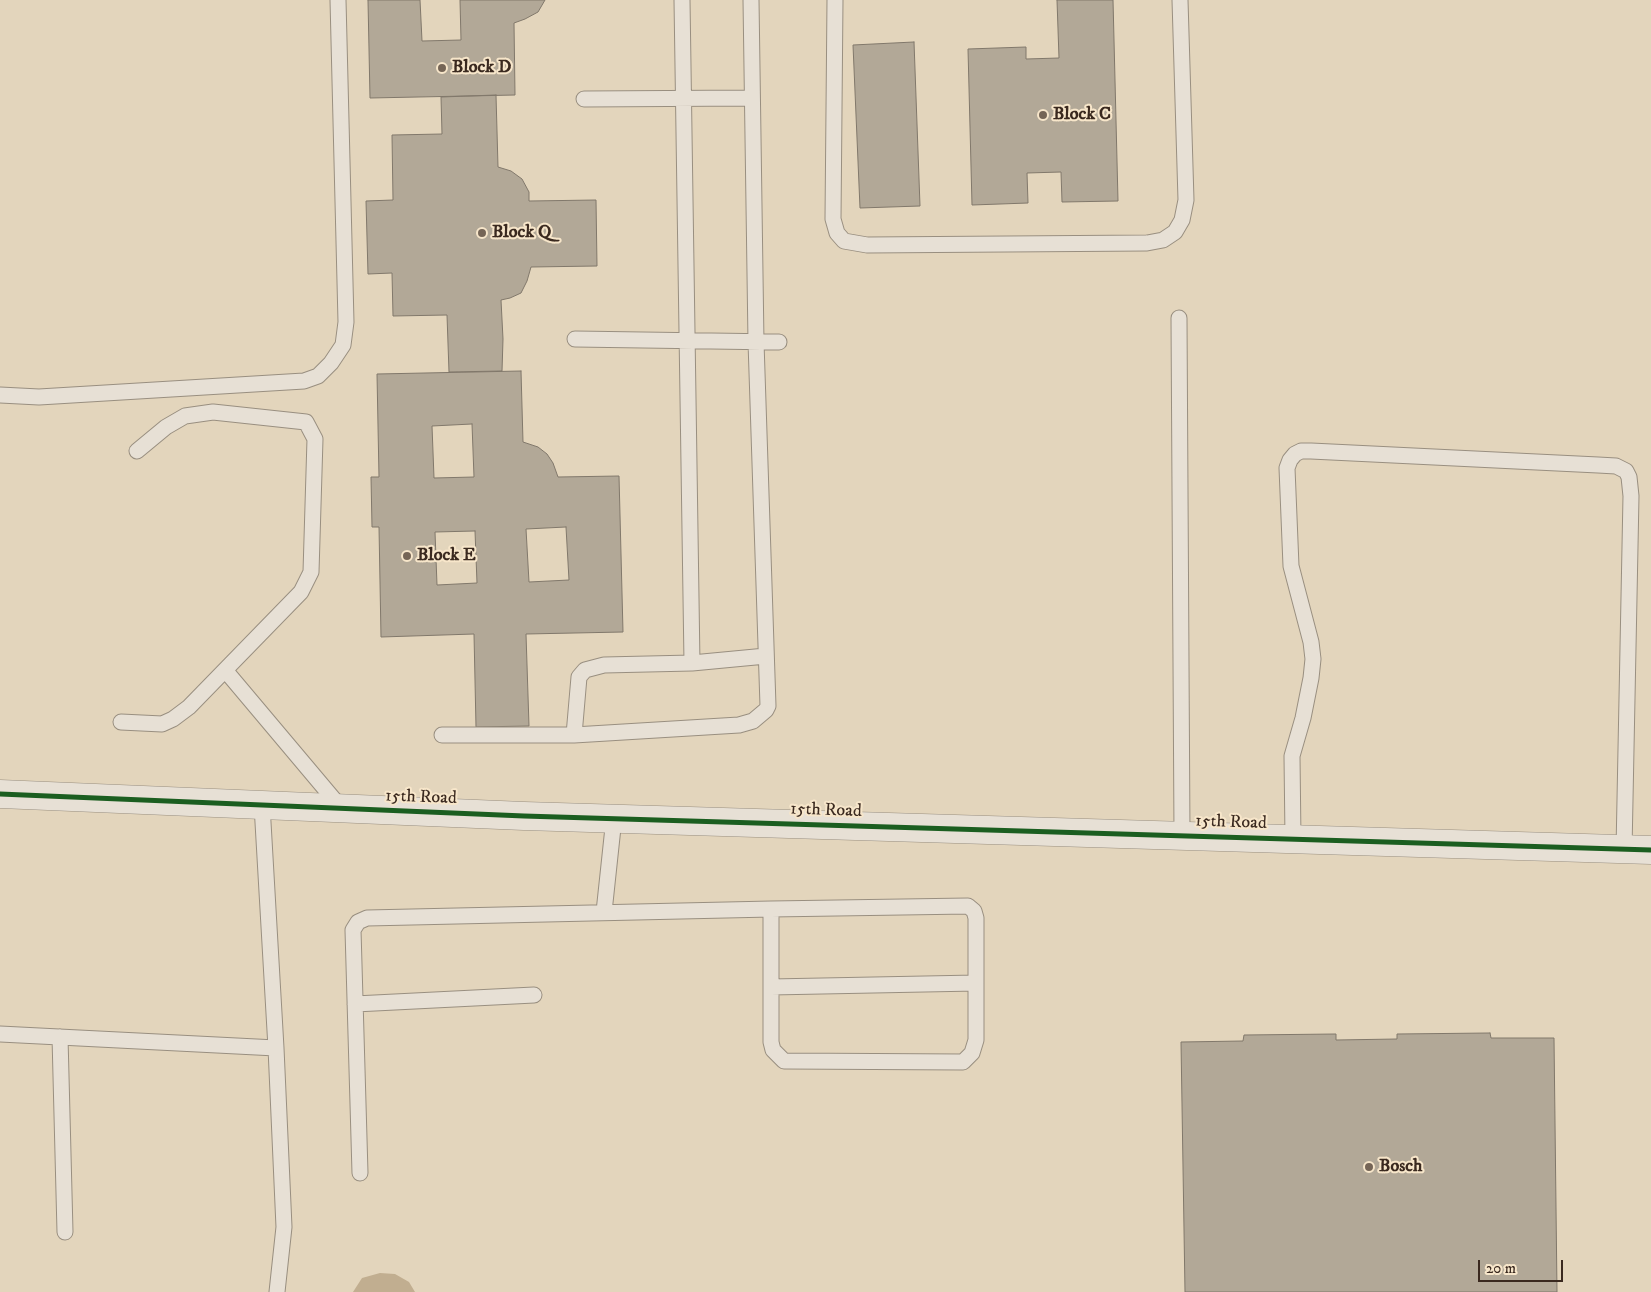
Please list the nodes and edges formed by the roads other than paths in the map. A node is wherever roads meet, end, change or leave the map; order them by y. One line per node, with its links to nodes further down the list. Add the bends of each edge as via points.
1 (338, 0): 14 (lane, via 346,322 343,345 331,362 318,376 304,381 39,396)
2 (682, 0): 6 (lane)
3 (751, 0): 7 (lane)
4 (835, 0): 5 (lane, via 833,219 837,233 844,241 867,245 1147,243 1163,240 1175,232 1182,220 1186,200)
5 (1180, 0)
6 (683, 98): 7 (lane); 8 (lane); 11 (lane)
7 (752, 98): 12 (lane)
8 (584, 99)
9 (1179, 318): 26 (lane)
10 (575, 339): 11 (lane)
11 (687, 340): 12 (lane); 17 (lane)
12 (756, 342): 13 (lane); 16 (lane)
13 (779, 342)
14 (0, 395)
15 (137, 451): 18 (lane, via 185,416 213,412 306,422 315,439 311,572 301,592)
16 (766, 656): 17 (lane); 21 (lane, via 768,706 763,714 748,724)
17 (692, 663): 21 (lane, via 604,665 585,670 579,677)
18 (225, 670): 19 (lane, via 173,719 162,724); 24 (lane)
19 (121, 722)
20 (442, 734): 21 (lane)
21 (574, 735)
22 (0, 794): 23 (street, 15th Road)
23 (262, 805): 24 (street, 15th Road); 38 (lane)
24 (342, 809): 25 (street, 15th Road)
25 (614, 818): 26 (street, 15th Road); 31 (lane)
26 (1182, 835): 27 (street, 15th Road)
27 (1293, 839): 28 (street, 15th Road); 28 (lane, via 1292,756 1312,678 1313,659 1312,642 1291,566 1287,468 1295,454 1311,451 1616,466 1626,471 1632,496)
28 (1624, 850): 29 (street, 15th Road)
29 (1651, 850)
30 (772, 908): 31 (lane); 32 (lane, via 968,906 976,918); 33 (lane)
31 (604, 912): 35 (lane, via 367,918 358,922 353,930)
32 (976, 983): 33 (lane); 33 (lane, via 976,1040 972,1054 963,1062 784,1061 773,1050)
33 (771, 987)
34 (534, 995): 35 (lane)
35 (354, 1004): 39 (lane)
36 (0, 1034): 37 (lane)
37 (60, 1037): 38 (lane); 40 (lane)
38 (276, 1048): 41 (lane, via 284,1227)
39 (360, 1173)
40 (65, 1232)
41 (277, 1292)

